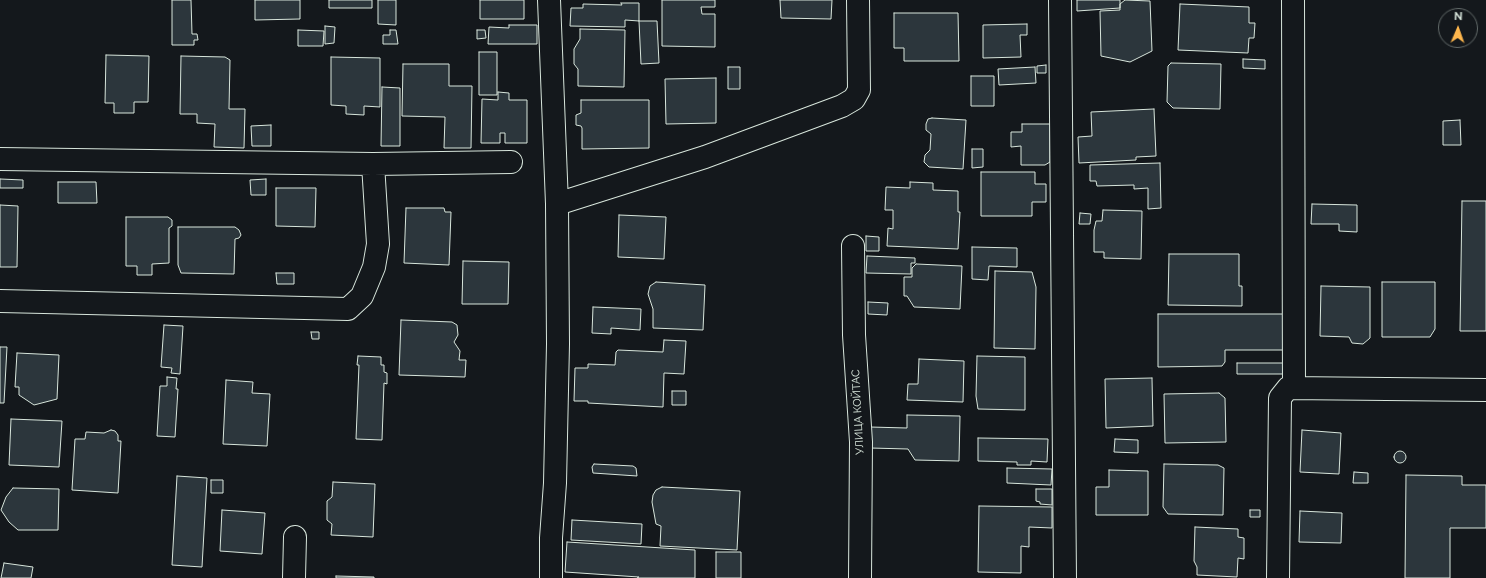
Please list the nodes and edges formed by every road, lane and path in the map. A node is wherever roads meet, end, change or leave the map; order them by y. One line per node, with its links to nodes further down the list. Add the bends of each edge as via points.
1 (549, 0): 8 (street)
2 (858, 0): 8 (street, via 859,90 854,100 705,157)
3 (1060, 0): 17 (street)
4 (1293, 0): 11 (street)
5 (0, 159): 7 (street)
6 (511, 162): 7 (street)
7 (373, 164): 10 (street, via 378,244 376,259 362,296 348,309)
8 (557, 204): 15 (street, via 558,352 555,483 550,538)
9 (853, 246): 16 (street, УЛИЦА КОЙТАС, via 854,335 861,442)
10 (0, 301)
11 (1294, 388): 12 (street); 18 (street, via 1288,388 1280,398)
12 (1486, 390)
13 (295, 537): 14 (street)
14 (294, 578)
15 (552, 578)
16 (860, 578)
17 (1065, 578)
18 (1278, 578)

